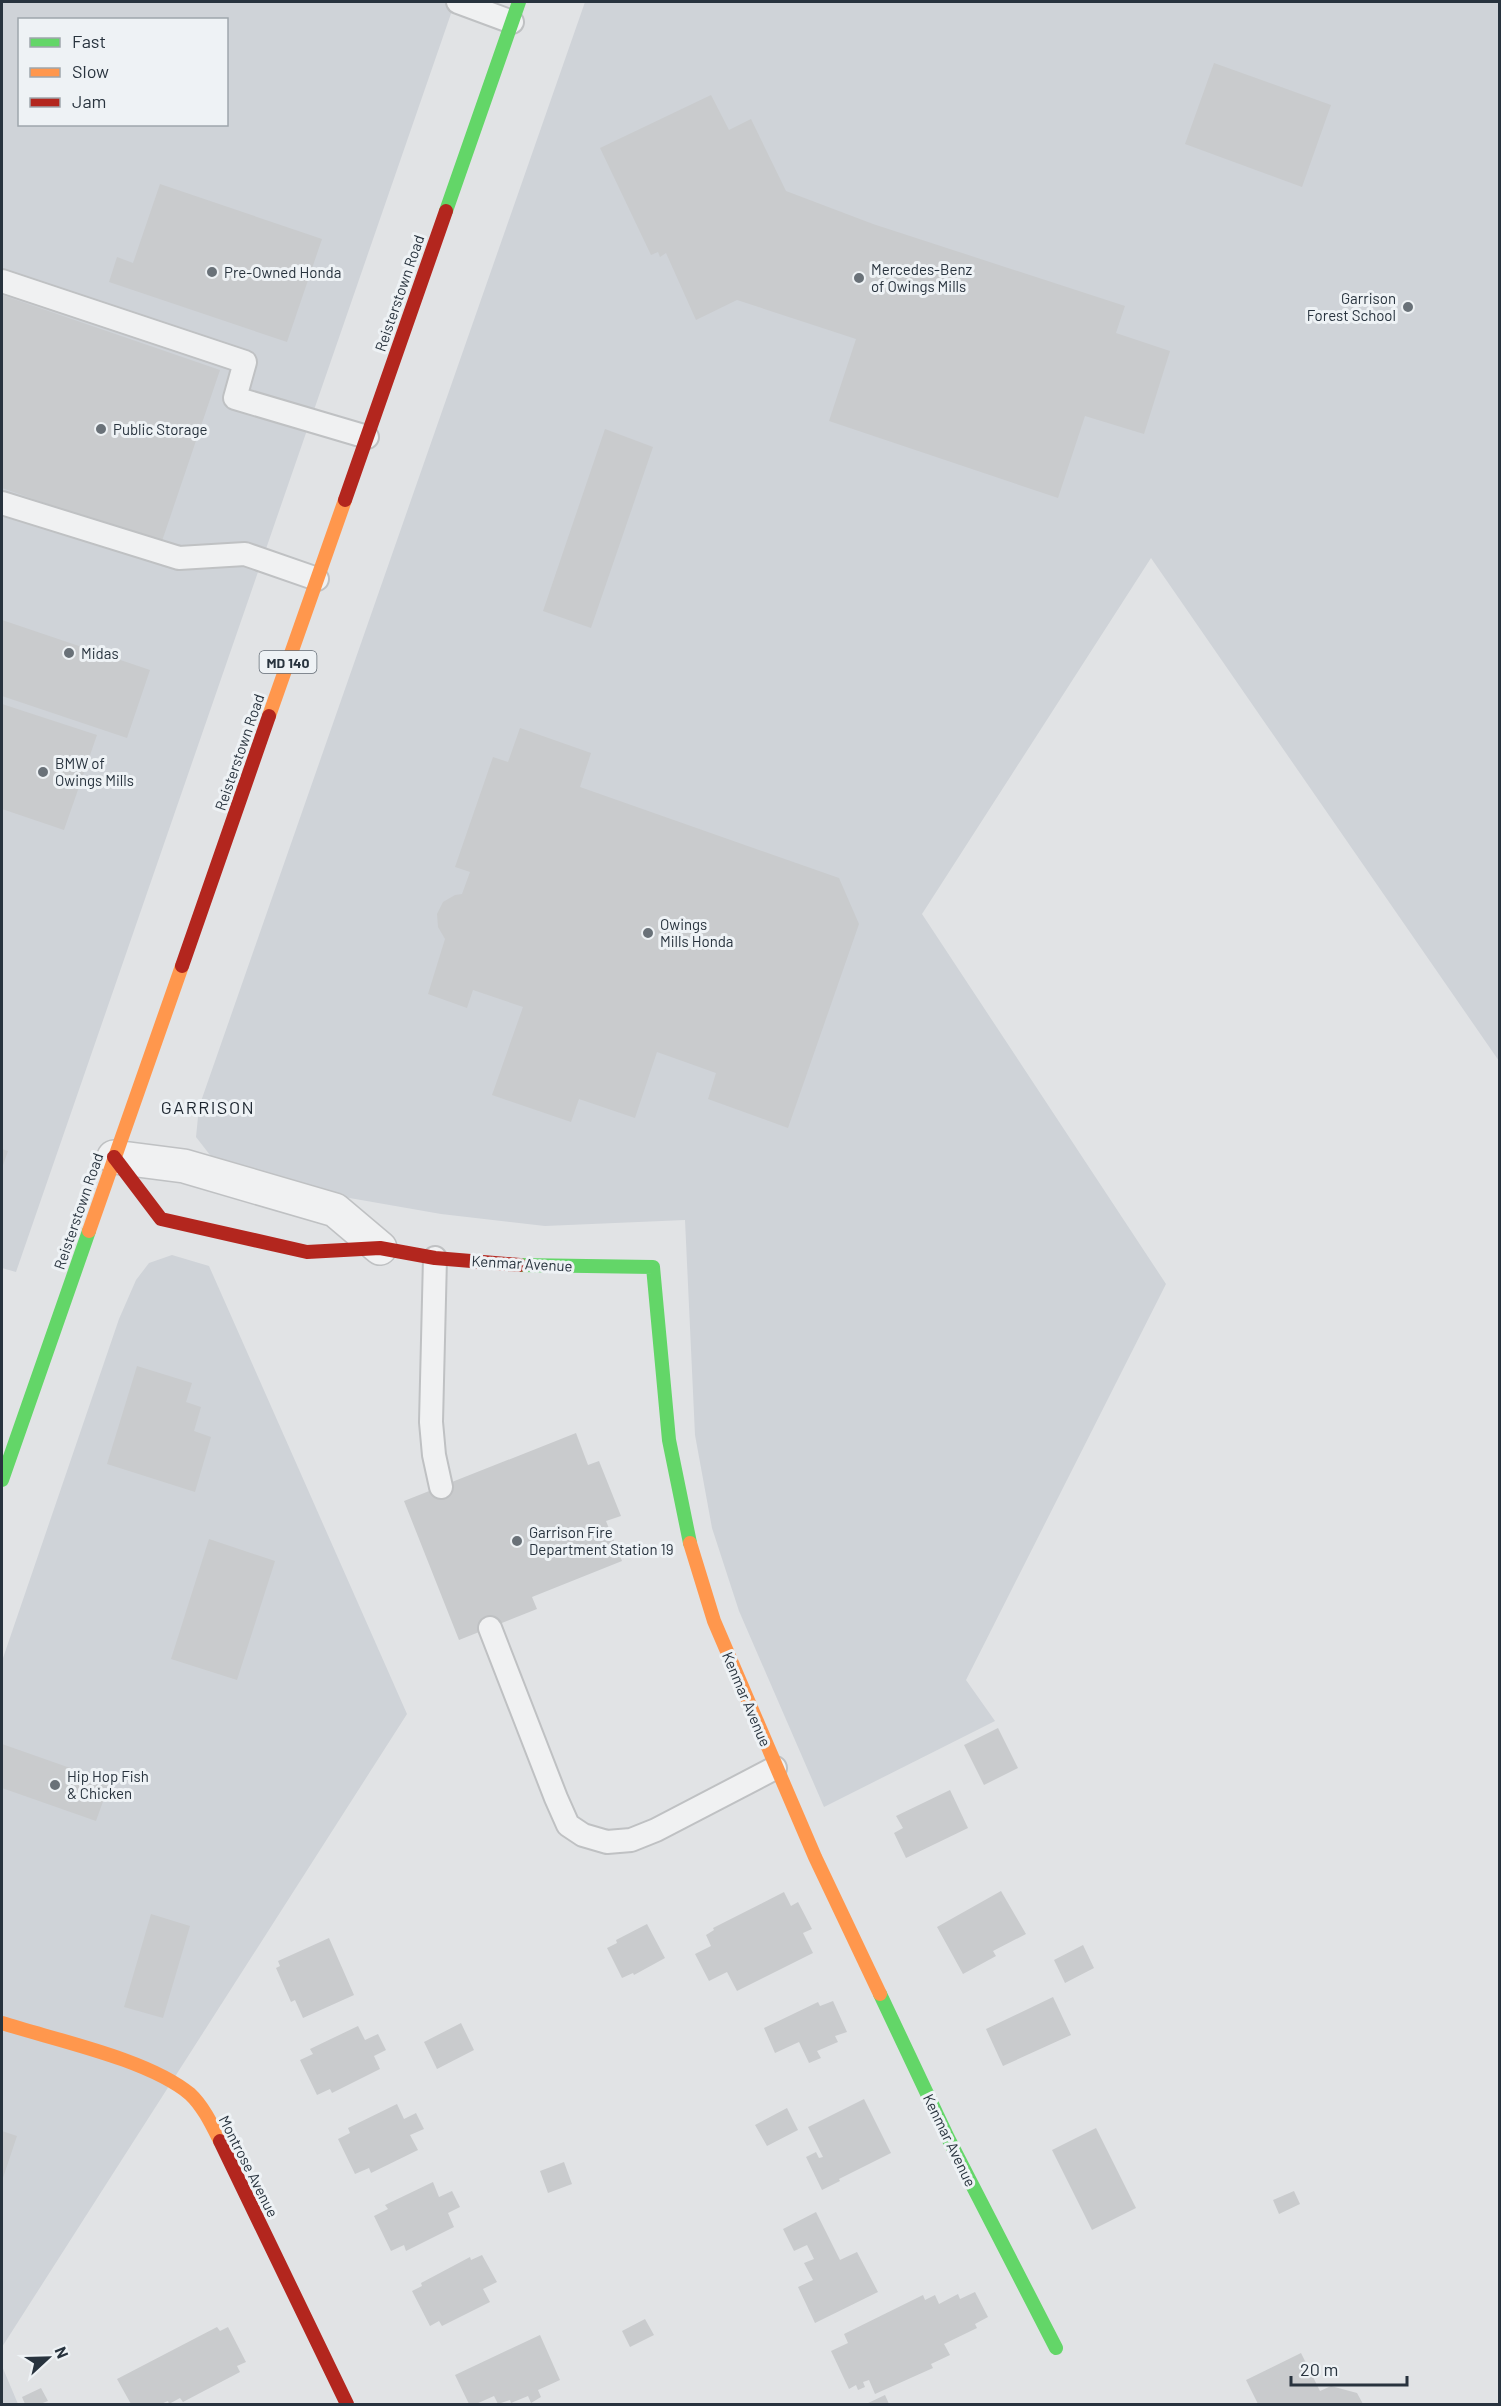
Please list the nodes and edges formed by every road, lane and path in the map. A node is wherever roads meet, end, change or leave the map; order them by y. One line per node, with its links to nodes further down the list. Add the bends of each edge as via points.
1 (458, 2): 2 (lane)
2 (515, 12): 4 (street, Reisterstown Road / MD 140)
3 (2, 280): 4 (lane, via 245,362 235,398)
4 (367, 437): 6 (street, Reisterstown Road / MD 140)
5 (2, 503): 6 (lane, via 179,558 245,554)
6 (317, 579): 7 (street, Reisterstown Road / MD 140)
7 (114, 1157): 8 (street, Kenmar Avenue, via 184,1166 335,1210); 8 (street, Kenmar Avenue, via 161,1219 306,1252); 10 (street, Reisterstown Road / MD 140)
8 (380, 1248): 9 (street, Kenmar Avenue)
9 (435, 1258): 11 (lane, via 431,1422); 13 (street, Kenmar Avenue, via 533,1266 653,1267 669,1440 688,1539 714,1621)
10 (2, 1479)
11 (441, 1487)
12 (490, 1628): 13 (lane, via 568,1825 583,1835 607,1842 631,1840)
13 (775, 1768): 15 (street, Kenmar Avenue, via 948,2138)
14 (2, 2023): 16 (street, Montrose Avenue, via 128,2063 171,2080 191,2095 212,2125)
15 (1056, 2348)
16 (347, 2404)

